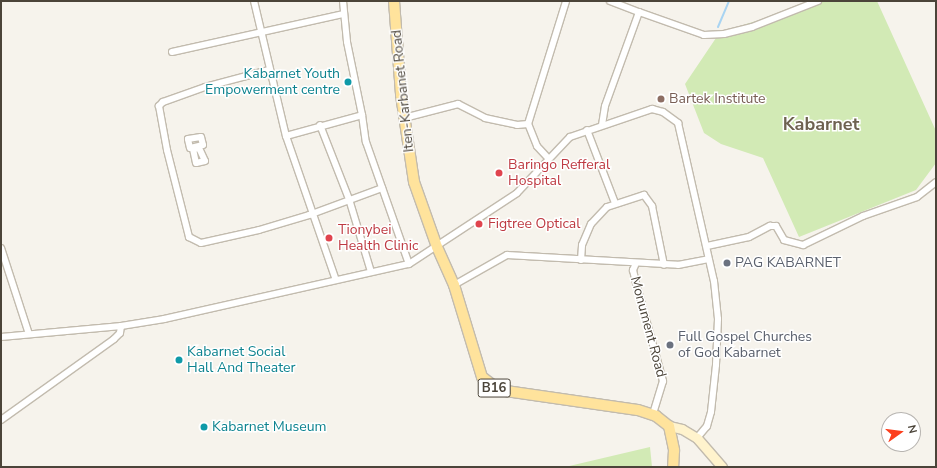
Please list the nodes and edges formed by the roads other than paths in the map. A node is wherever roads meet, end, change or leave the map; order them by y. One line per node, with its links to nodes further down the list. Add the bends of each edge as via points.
1 (254, 1): 9 (street)
2 (343, 1): 8 (street)
3 (394, 1): 13 (main road, Iten-Karbanet Road / B16)
4 (566, 1): 14 (street)
5 (610, 1): 7 (street)
6 (818, 1): 7 (street, via 724,34 704,34)
7 (639, 12): 16 (street, via 605,106)
8 (344, 14): 9 (street); 12 (street)
9 (262, 32): 10 (street); 11 (street)
10 (172, 52)
11 (270, 70): 18 (street); 24 (street, via 205,87 163,102 159,106 187,230 190,237 201,243 275,226)
12 (362, 115): 15 (street); 21 (street, via 366,142)
13 (404, 118): 14 (street, via 458,104 485,118 516,125); 26 (main road, Iten-Karbanet Road / B16, via 414,182)
14 (528, 124): 19 (street, via 537,146)
15 (320, 125): 18 (street); 22 (street)
16 (602, 125): 17 (street); 25 (street, via 652,109 663,112 678,122)
17 (587, 130): 19 (street, via 570,137); 23 (street)
18 (286, 136): 24 (street)
19 (548, 158): 26 (street, via 517,193)
20 (936, 182): 25 (street, via 917,196 863,216 802,244 784,240 776,226 770,226 749,237)
21 (382, 188): 22 (street); 31 (street)
22 (349, 199): 24 (street); 33 (street)
23 (615, 203): 29 (street, via 592,224 582,245); 32 (street, via 640,196 647,198 652,206)
24 (313, 213): 34 (street)
25 (707, 246): 28 (street)
26 (437, 247): 31 (street); 35 (main road, B16)
27 (1, 248): 37 (street)
28 (708, 259): 32 (street, via 678,265); 42 (street, via 718,319 716,365 711,412 707,426)
29 (581, 260): 30 (street); 35 (street, via 507,255)
30 (636, 263): 32 (street); 39 (street, Monument Road, via 633,270 636,283 664,381)
31 (409, 264): 33 (street)
32 (664, 264)
33 (372, 272): 34 (street)
34 (336, 280): 36 (street)
35 (454, 284): 39 (main road, B16, via 482,377 490,386 499,390)
36 (121, 326): 37 (street); 40 (street, via 120,333 114,339)
37 (29, 334): 38 (street)
38 (1, 337)
39 (653, 414): 41 (main road, B16)
40 (1, 420)
41 (669, 426): 42 (main road, via 682,429); 43 (main road, via 674,450)
42 (697, 438): 44 (main road)
43 (673, 467)
44 (722, 467)

